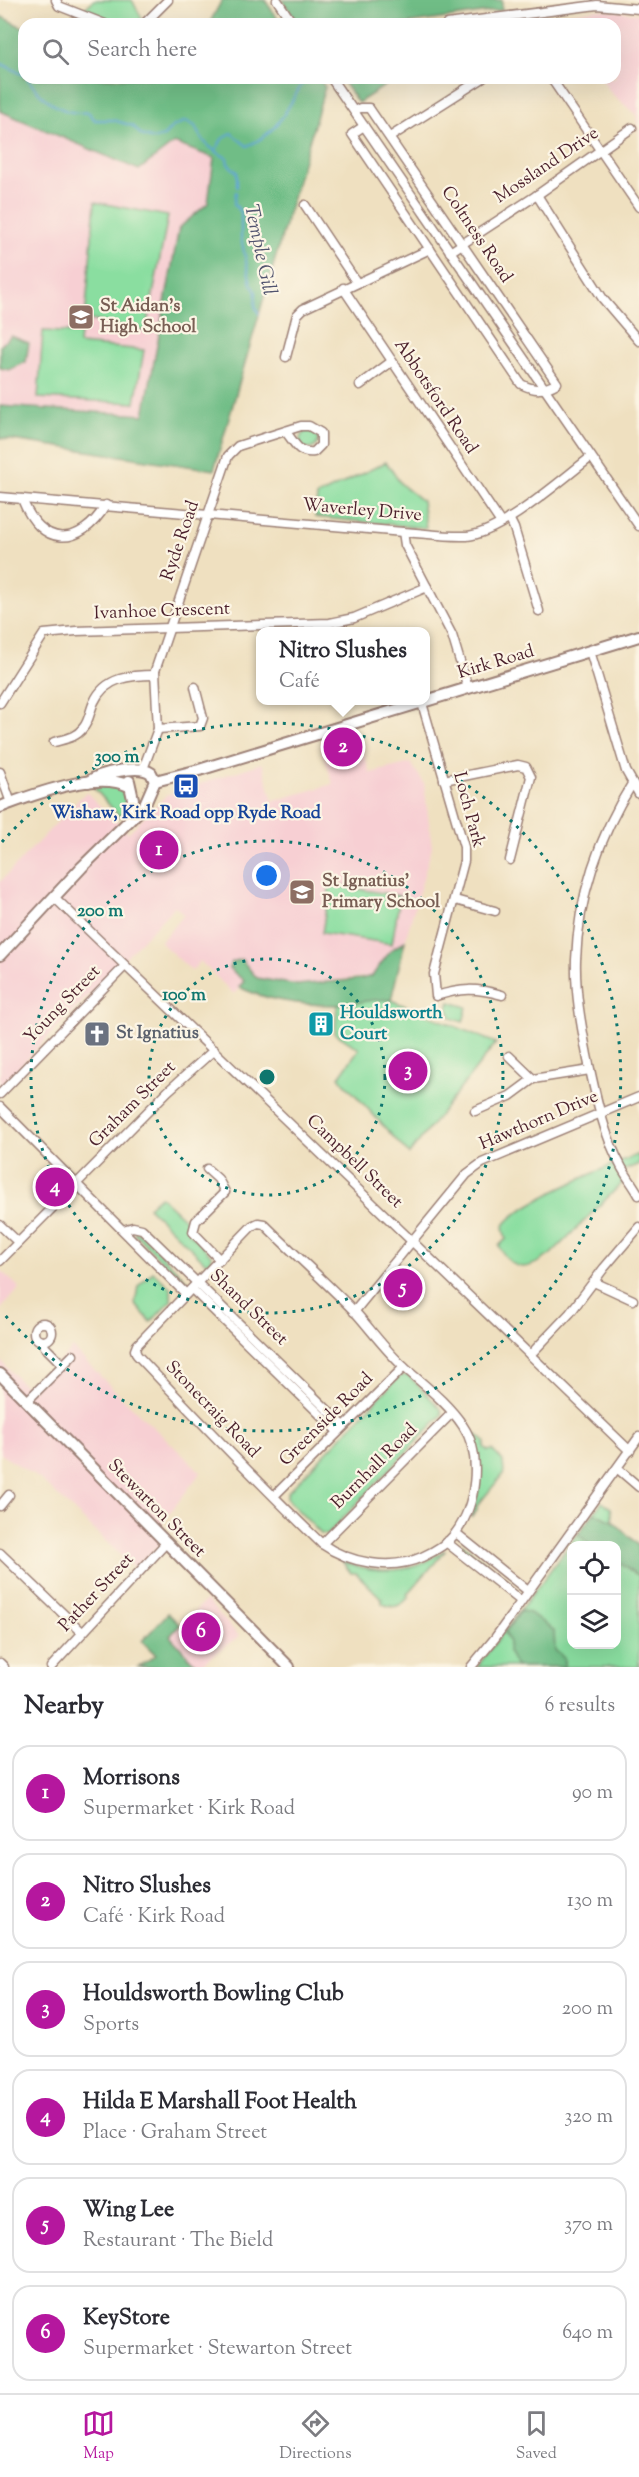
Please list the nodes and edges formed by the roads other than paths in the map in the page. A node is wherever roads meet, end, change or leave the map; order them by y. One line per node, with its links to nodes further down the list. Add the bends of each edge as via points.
1 (56, 0): 5 (street, via 59,6)
2 (168, 0): 6 (street)
3 (277, 0): 7 (street)
4 (639, 9): 8 (street, via 597,5)
5 (90, 18)
6 (150, 18)
7 (289, 18)
8 (494, 18)
9 (335, 84): 12 (street, Coltness Road)
10 (474, 84): 15 (street)
11 (555, 84): 16 (street)
12 (354, 111): 13 (street, Coltness Road); 15 (street, Coltness Road, via 369,108)
13 (364, 126): 21 (street, via 352,134); 22 (street, Coltness Road)
14 (632, 128): 16 (street, Mossland Drive)
15 (390, 137): 20 (street, Coltness Road)
16 (601, 150): 17 (street, Mossland Drive); 19 (street)
17 (537, 195): 20 (street, Mossland Drive); 25 (street, via 603,299)
18 (305, 205): 23 (street)
19 (639, 207)
20 (461, 243): 22 (street, Mossland Drive); 29 (street, Coltness Road, via 557,383)
21 (429, 249): 23 (street); 29 (street, via 521,384)
22 (450, 252): 29 (street, Coltness Road)
23 (357, 283): 24 (street)
24 (343, 288): 26 (street, via 297,315); 27 (street, Abbotsford Road)
25 (639, 341)
26 (286, 357)
27 (392, 362): 28 (street); 36 (street, Abbotsford Road)
28 (360, 385)
29 (544, 390): 31 (street, Coltness Road)
30 (285, 431): 35 (street, Ryde Road, via 232,450)
31 (591, 457): 36 (street, Waverley Drive); 37 (street, Coltness Road)
32 (0, 497): 33 (street, Waverley Drive)
33 (22, 499): 34 (street, Waverley Drive); 34 (street, via 38,528 55,537 71,536 86,529)
34 (106, 505): 35 (street, Waverley Drive)
35 (208, 515): 38 (street, Waverley Drive); 41 (street, Ryde Road)
36 (505, 520): 38 (street, Waverley Drive, via 485,532 468,536); 40 (street, Abbotsford Road, via 514,528)
37 (639, 526)
38 (403, 532): 39 (street, via 405,545)
39 (427, 586): 41 (street, Ivanhoe Crescent, via 341,622); 46 (street, via 452,635)
40 (540, 611)
41 (168, 628): 44 (street, Ryde Road); 48 (street, Ivanhoe Crescent, via 44,634)
42 (639, 636): 43 (main road, Kirk Road)
43 (590, 651): 46 (main road, Kirk Road); 57 (street)
44 (155, 675): 51 (street, Ryde Road); 52 (street, via 119,678 101,690 84,728 73,737)
45 (195, 687): 51 (street, via 203,718 200,726)
46 (468, 688): 47 (main road, Kirk Road)
47 (430, 700)
48 (0, 703)
49 (415, 705): 58 (main road, Kirk Road)
50 (423, 705): 55 (street, Loch Park)
51 (158, 729): 53 (street, Ryde Road)
52 (54, 742)
53 (139, 770): 56 (main road, via 105,773); 58 (main road, via 151,773); 59 (main road, via 129,779)
54 (0, 772): 61 (street)
55 (444, 780): 63 (street, via 518,765 526,767 531,777); 65 (street, Loch Park, via 464,847)
56 (88, 782): 59 (main road, Kirk Road, via 107,779); 61 (main road)
57 (632, 784): 60 (street); 72 (street, via 599,849 579,936 577,989)
58 (153, 786): 59 (main road, Kirk Road, via 140,795); 62 (main road, via 145,804)
59 (131, 788): 62 (main road)
60 (639, 794)
61 (5, 805)
62 (130, 819): 64 (main road)
63 (510, 860)
64 (54, 897): 67 (main road); 68 (street, Campbell Street)
65 (455, 900): 66 (street); 69 (street, Loch Park, via 434,974 435,996 474,988)
66 (495, 911)
67 (0, 955)
68 (125, 966): 70 (street, Campbell Street); 74 (street, Young Street)
69 (502, 995)
70 (214, 1050): 80 (street, Graham Street, via 168,1090); 85 (street, Campbell Street)
71 (509, 1056): 73 (street)
72 (590, 1070): 73 (street); 78 (street)
73 (533, 1079): 77 (street, via 510,1096)
74 (0, 1094)
75 (639, 1097): 78 (street, Hawthorn Drive)
76 (0, 1107): 80 (street, Shand Street)
77 (475, 1112)
78 (600, 1113): 81 (street, via 622,1167); 85 (street, Hawthorn Drive, via 467,1173)
79 (207, 1168): 88 (street, via 225,1191 196,1221 193,1232)
80 (77, 1183): 84 (street, Shand Street); 86 (street, Graham Street)
81 (639, 1195)
82 (0, 1224): 86 (street)
83 (639, 1227): 89 (street)
84 (123, 1230): 90 (street, Shand Street); 90 (street, Shand Street, via 142,1229)
85 (412, 1241): 92 (street, Hawthorn Drive); 95 (street, Campbell Street)
86 (18, 1242): 87 (street, Graham Street)
87 (0, 1260)
88 (220, 1260): 90 (street, Stonecraig Road); 92 (street, Stonecraig Road, via 252,1226 264,1224)
89 (594, 1282): 91 (street); 95 (street)
90 (192, 1289): 101 (street, Shand Street); 107 (street, Stonecraig Road, via 135,1350 239,1464)
91 (633, 1300)
92 (354, 1312): 97 (street)
93 (43, 1341): 96 (street)
94 (73, 1355): 96 (street)
95 (530, 1355): 103 (street, Campbell Street)
96 (63, 1365): 99 (street)
97 (404, 1367): 100 (street); 101 (street, Greenside Road)
98 (0, 1374): 99 (main road, Stewarton Street)
99 (27, 1401): 110 (main road, Stewarton Street)
100 (452, 1413): 109 (street, via 471,1442 474,1482 470,1505); 112 (street, Burnhall Road)
101 (341, 1429): 107 (street, Greenside Road)
102 (639, 1437): 103 (street)
103 (630, 1451): 104 (street)
104 (618, 1469): 105 (street); 114 (street)
105 (639, 1487)
106 (9, 1495): 108 (street)
107 (274, 1496): 112 (street, Stonecraig Road)
108 (0, 1506)
109 (456, 1533): 111 (street, Stonecraig Road); 114 (street)
110 (167, 1542): 116 (street, Pather Street); 120 (main road, Stewarton Street)
111 (446, 1542): 112 (street, Stonecraig Road, via 410,1562 387,1564 369,1563); 115 (street)
112 (322, 1544)
113 (0, 1553): 116 (street)
114 (528, 1591): 115 (street)
115 (521, 1601): 121 (street)
116 (82, 1632): 119 (street, Pather Street)
117 (0, 1663): 118 (street)
118 (4, 1667)
119 (51, 1667)
120 (289, 1667)
121 (471, 1667)

